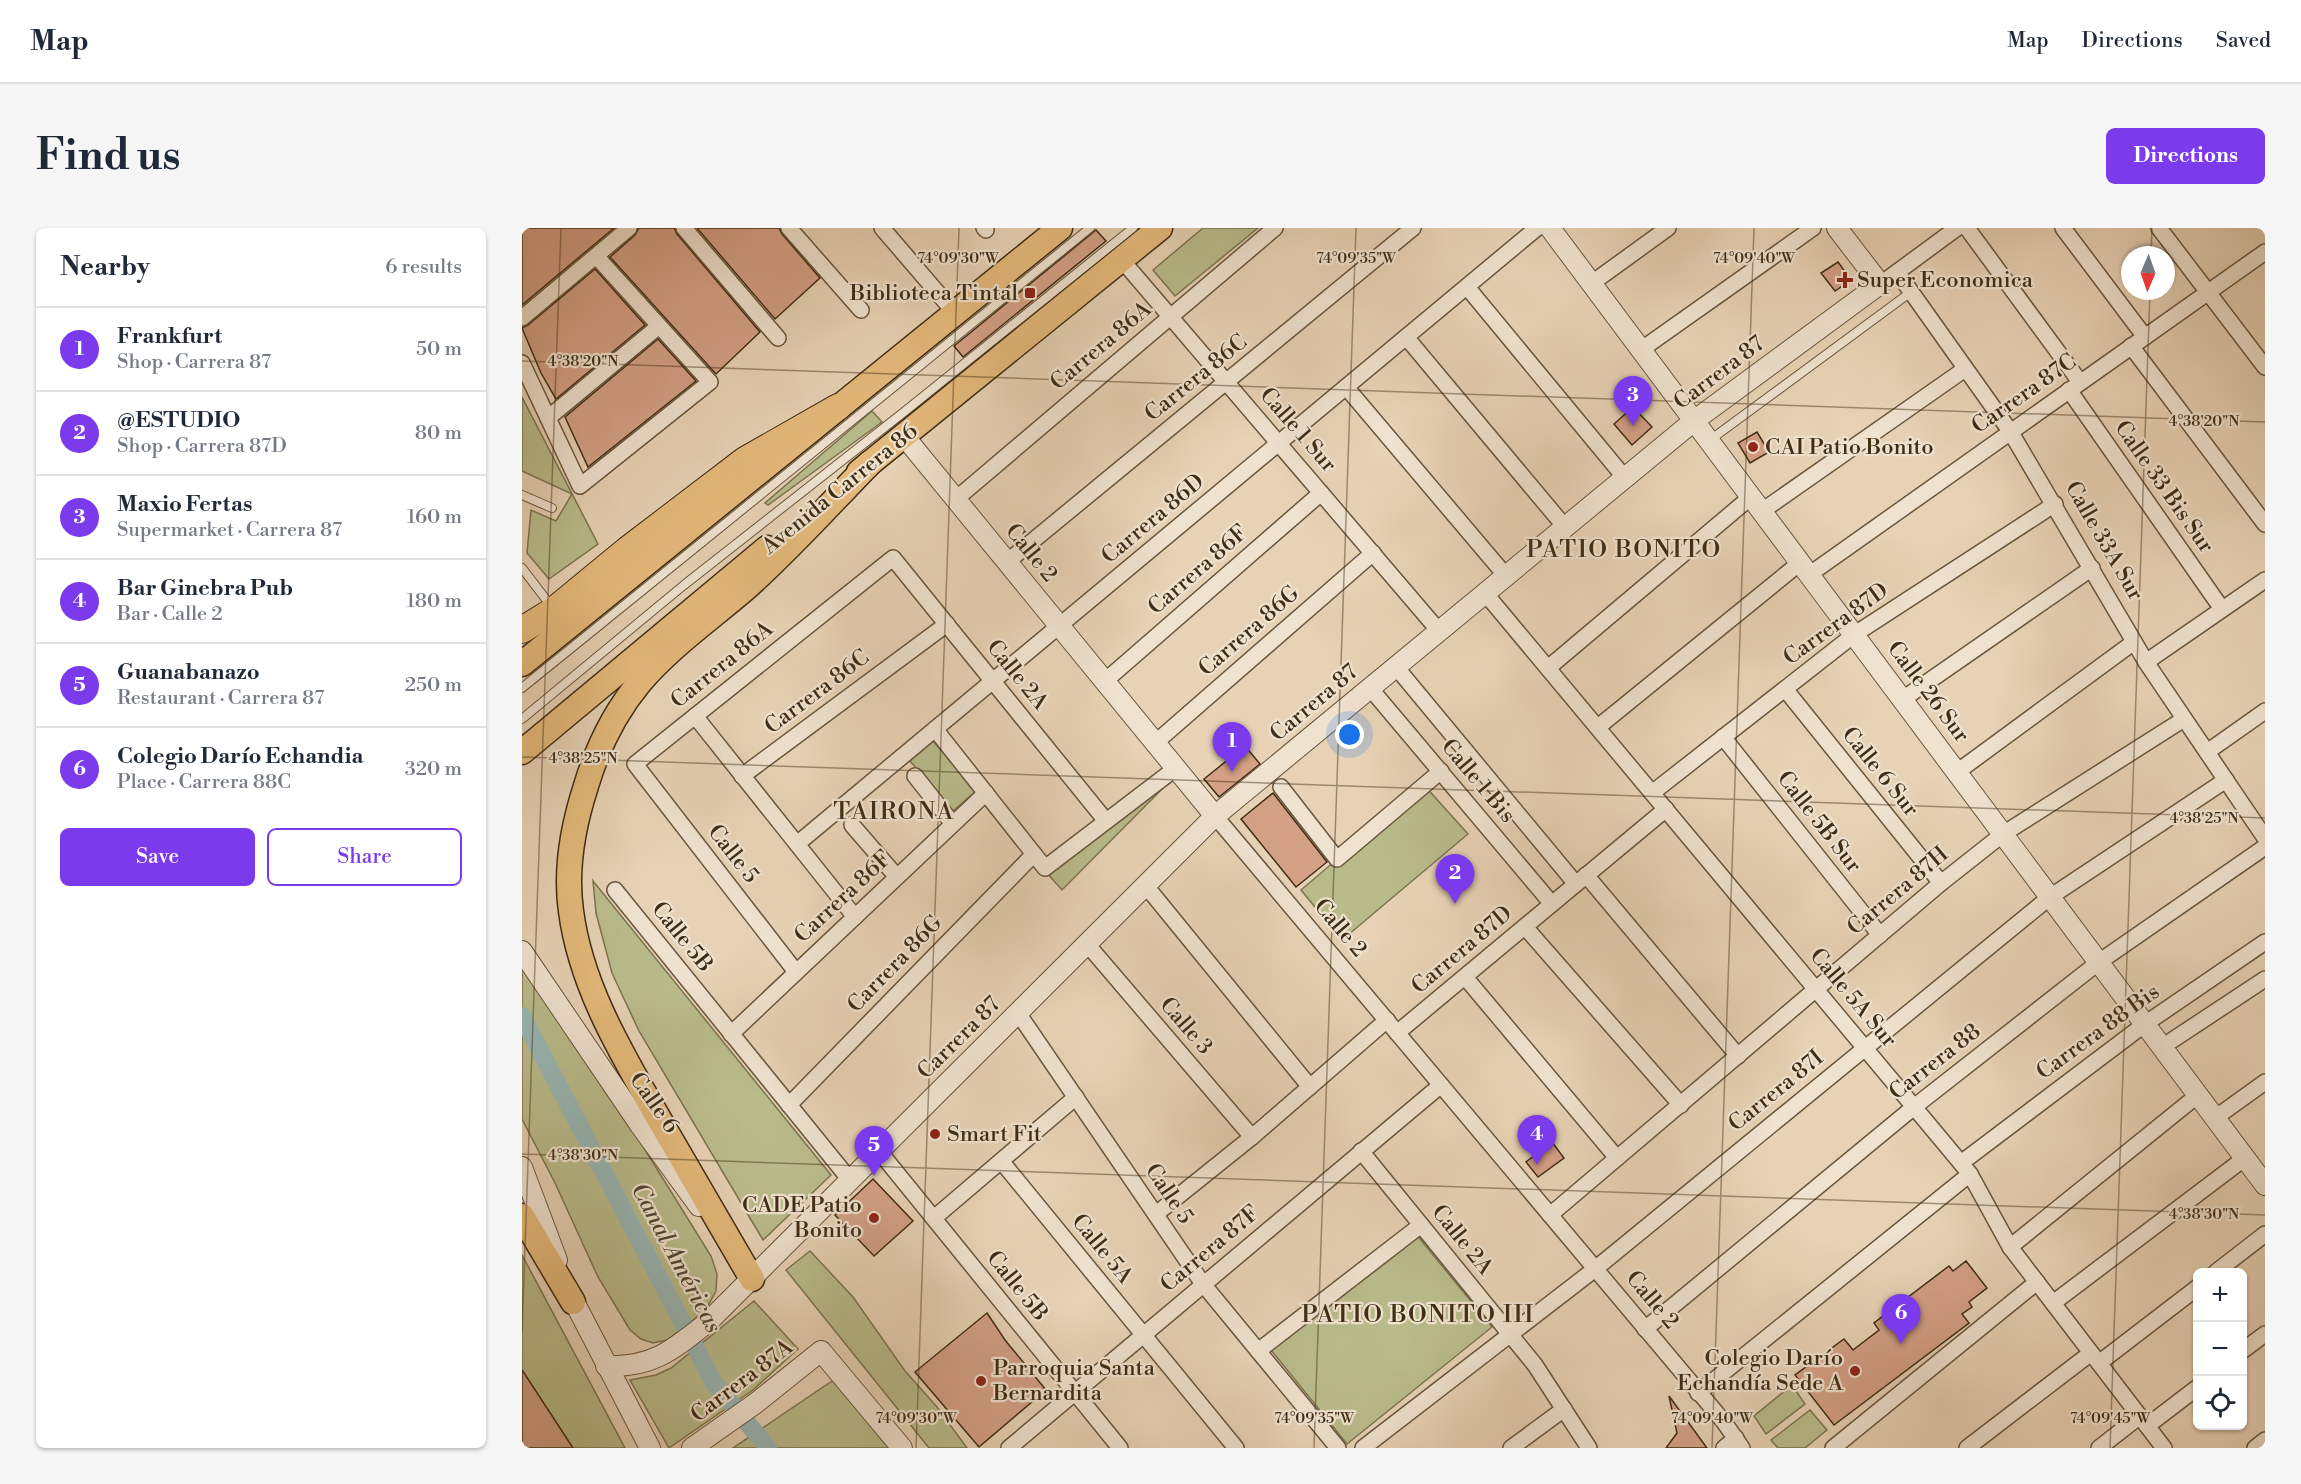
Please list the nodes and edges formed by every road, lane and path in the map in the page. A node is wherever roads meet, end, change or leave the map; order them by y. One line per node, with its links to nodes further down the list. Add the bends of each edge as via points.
1 (629, 228): 21 (street)
2 (684, 228): 36 (street)
3 (789, 228): 29 (street)
4 (882, 228): 30 (street)
5 (1060, 228): 30 (main road)
6 (1090, 228): 89 (lane)
7 (1133, 228): 95 (lane)
8 (1160, 228): 22 (main road, Avenida Carrera 86)
9 (1275, 228): 31 (street, Carrera 86A)
10 (1413, 228): 43 (street, Carrera 86C)
11 (1537, 228): 26 (street, Carrera 86D)
12 (1550, 228): 24 (street, Calle 26 Sur)
13 (1668, 228): 24 (street)
14 (1813, 228): 38 (street)
15 (1837, 228): 25 (street)
16 (1957, 228): 23 (street, Carrera 87)
17 (1967, 228): 44 (street, Calle 33 Bis Sur)
18 (2063, 228): 35 (street)
19 (2159, 228): 28 (street)
20 (2265, 252): 28 (street, Carrera 87C)
21 (596, 256): 32 (street); 33 (street)
22 (1122, 259): 31 (street, Calle 1 Sur); 50 (main road, Avenida Carrera 86)
23 (1897, 272): 25 (street, Carrera 87); 27 (street, Calle 33A Sur)
24 (1592, 283): 38 (street, Calle 26 Sur)
25 (1880, 285): 48 (street, Carrera 87)
26 (1467, 287): 34 (street, Carrera 86D); 54 (street)
27 (1911, 292): 42 (street, Calle 33A Sur); 51 (lane)
28 (2206, 293): 35 (street, Carrera 87C); 39 (street)
29 (861, 310)
30 (955, 313): 46 (main road)
31 (1170, 316): 43 (street, Calle 1 Sur); 57 (street, Carrera 86A)
32 (522, 318)
33 (659, 326): 47 (street); 47 (street, via 710,382 579,486)
34 (1406, 337): 45 (street, Carrera 86D); 65 (street)
35 (2145, 337): 37 (street, Carrera 87C)
36 (778, 338)
37 (2131, 346): 44 (street, Carrera 87C); 62 (street)
38 (1642, 349): 48 (street, Calle 26 Sur)
39 (2260, 351): 41 (street)
40 (522, 363): 47 (street)
41 (2265, 367)
42 (1965, 369): 49 (street, Calle 33A Sur); 60 (street)
43 (1226, 382): 52 (street, Calle 1 Sur); 68 (street, Carrera 86C)
44 (2075, 386): 49 (street, Carrera 87C); 75 (street, Calle 33 Bis Sur)
45 (1346, 387): 52 (street, Carrera 86D); 72 (street)
46 (838, 407): 76 (highway, via 745,460); 84 (main road)
47 (548, 418)
48 (1695, 420): 51 (street, Calle 26 Sur); 54 (street, Carrera 87)
49 (2010, 432): 61 (street, Calle 33A Sur); 70 (street, Carrera 87C)
50 (904, 436): 53 (main road, Avenida Carrera 86); 57 (street, Calle 2)
51 (1710, 440): 60 (street, Calle 26 Sur)
52 (1279, 443): 55 (street, Calle 1 Sur); 78 (street, Carrera 86D)
53 (870, 463): 101 (main road, Avenida Carrera 86); 177 (main road, via 773,563 682,640 629,696 598,751 580,802 572,841 571,911 579,952 595,996 631,1070)
54 (1625, 478): 65 (street, Carrera 87)
55 (1321, 493): 66 (street, Calle 1 Sur); 88 (street, Carrera 86F)
56 (522, 495): 59 (lane)
57 (956, 499): 68 (street, Calle 2)
58 (522, 503): 59 (lane)
59 (538, 503): 63 (lane)
60 (1757, 503): 70 (street, Calle 26 Sur); 86 (street)
61 (2055, 504): 71 (street, Calle 33A Sur); 81 (street, Carrera 87D)
62 (2260, 505): 64 (street)
63 (552, 508)
64 (2265, 525)
65 (1565, 527): 72 (street, Carrera 87)
66 (1373, 553): 80 (street, Calle 1 Sur); 100 (street, Carrera 86G)
67 (893, 558): 77 (street, Calle 2A); 94 (street, Carrera 86A)
68 (1008, 562): 78 (street, Calle 2)
69 (522, 568): 76 (lane)
70 (1805, 568): 81 (street, Calle 26 Sur); 97 (street, Carrera 87C)
71 (2092, 568): 82 (street, Calle 33A Sur); 92 (street)
72 (1506, 576): 74 (street, Carrera 87)
73 (2265, 580): 75 (street)
74 (1485, 593): 80 (street, Carrera 87); 86 (street, Calle 5A Sur)
75 (2222, 609): 83 (street)
76 (554, 610): 79 (highway)
77 (947, 624): 87 (street, Calle 2A); 107 (street, Carrera 86C)
78 (1059, 625): 87 (street, Carrera 86D); 88 (street, Calle 2)
79 (522, 630)
80 (1439, 631): 85 (street, Carrera 87)
81 (1855, 634): 91 (street, Carrera 87D); 92 (street, Calle 26 Sur)
82 (2134, 642): 83 (street, Calle 33A Sur); 106 (street)
83 (2146, 662): 96 (street, Calle 33A Sur)
84 (522, 664)
85 (1396, 667): 90 (street, Carrera 87); 124 (street, Calle 1 Bis)
86 (1548, 668): 97 (street, Calle 5A Sur)
87 (993, 681): 98 (street, Carrera 86D); 115 (street, Calle 2A)
88 (1105, 681): 100 (street, Calle 2)
89 (522, 688)
90 (1370, 688): 105 (street, Calle 1 Bis); 114 (street, Carrera 87)
91 (1785, 689): 99 (street, Carrera 87D); 125 (street, Calle 6 Sur)
92 (1903, 699): 106 (street, Calle 26 Sur)
93 (2265, 711): 102 (street)
94 (695, 716): 103 (street, Carrera 86A); 107 (street)
95 (522, 719)
96 (2184, 719): 102 (street, Calle 33A Sur); 118 (street, Carrera 87H)
97 (1598, 728): 112 (street, Calle 5A Sur)
98 (935, 729): 111 (street); 120 (street, Carrera 86D)
99 (1723, 737): 112 (street, Carrera 87D); 132 (street, Calle 5B Sur)
100 (1155, 743): 104 (street, Calle 2)
101 (522, 752)
102 (2207, 752): 109 (street, Calle 33A Sur)
103 (635, 764): 137 (street, Calle 5)
104 (1176, 768): 114 (street, Calle 2); 115 (street)
105 (1440, 771): 110 (street, via 1338,859); 129 (street, Calle 1 Bis)
106 (1957, 772): 118 (street, Calle 26 Sur)
107 (742, 776): 120 (street)
108 (915, 776): 116 (street)
109 (2226, 780): 119 (street, Calle 33A Sur); 128 (street, Carrera 87I)
110 (1281, 787)
111 (986, 793): 116 (street, Carrera 86F); 122 (street)
112 (1652, 793): 113 (street, Calle 5A Sur)
113 (1666, 809): 124 (street, Carrera 87D); 140 (street, Calle 5A Sur)
114 (1215, 816): 126 (street, Carrera 87); 142 (street, Calle 2)
115 (1106, 820): 122 (street, via 1045,868)
116 (953, 824): 123 (street, Carrera 86F)
117 (852, 825): 123 (street)
118 (2003, 834): 125 (street, Carrera 87H); 128 (street, Calle 26 Sur)
119 (2265, 838)
120 (797, 844): 130 (street)
121 (2265, 847): 136 (street, Carrera 88)
122 (1034, 854): 154 (street, Carrera 86G)
123 (897, 877): 130 (street, Carrera 86F)
124 (1581, 880): 129 (street, Carrera 87D); 148 (street, Calle 1 Bis)
125 (1941, 883): 132 (street, Carrera 87H)
126 (1146, 886): 134 (street, Carrera 87); 151 (street)
127 (615, 890): 145 (street, Calle 5B)
128 (2050, 897): 136 (street, Calle 26 Sur); 146 (street, Carrera 87I)
129 (1552, 904): 131 (street, Carrera 87D)
130 (855, 916): 137 (street, Carrera 86F)
131 (1525, 927): 138 (street, Carrera 87D); 155 (street)
132 (1880, 935): 140 (street, Carrera 87H)
133 (2265, 942): 143 (street, Carrera 88 Bis)
134 (1087, 944): 141 (street, Carrera 87); 158 (street, Calle 3)
135 (522, 951): 177 (street, Calle 6, via 640,1125)
136 (2098, 962): 143 (street, Calle 26 Sur); 156 (street, Carrera 88)
137 (796, 972): 145 (street, Carrera 86F)
138 (1466, 977): 144 (street, Carrera 87D); 161 (street)
139 (2265, 979): 147 (street)
140 (1816, 989): 146 (street, Calle 5A Sur); 148 (street, Carrera 87H)
141 (1018, 1013): 153 (street, Calle 5); 159 (street, Carrera 87)
142 (1387, 1020): 144 (street, Calle 2); 151 (street)
143 (2145, 1024): 147 (street, Calle 26 Sur); 165 (street, Carrera 88 Bis)
144 (1397, 1033): 150 (street, Calle 2)
145 (731, 1034): 154 (street, Calle 5B)
146 (1865, 1047): 156 (street, Calle 5A Sur); 176 (street, Carrera 87I)
147 (2162, 1047): 152 (street, Calle 26 Sur)
148 (1738, 1056): 155 (street, Carrera 87H)
149 (2265, 1082): 157 (street)
150 (1441, 1086): 160 (street, Carrera 87F); 170 (street, Calle 2)
151 (1310, 1087): 158 (street)
152 (2198, 1095): 157 (street, Calle 26 Sur); 174 (street)
153 (1076, 1097): 163 (street); 169 (street, Calle 5)
154 (789, 1105): 166 (street, Calle 5B)
155 (1681, 1105): 161 (street, Carrera 87H)
156 (1914, 1107): 165 (street, Calle 5A Sur); 183 (street, Carrera 88)
157 (2215, 1118): 162 (street, Calle 26 Sur)
158 (1252, 1137): 169 (street)
159 (879, 1151): 166 (street, Carrera 87); 171 (street, Calle 5B)
160 (1361, 1151): 172 (street, Calle 2A); 179 (street, Carrera 87F)
161 (1617, 1158): 170 (street, Carrera 87H)
162 (2245, 1158): 167 (street, Calle 26 Sur); 182 (street)
163 (1002, 1162): 171 (street); 186 (street, Calle 5A)
164 (522, 1167): 168 (street)
165 (1966, 1169): 174 (street, Calle 5A Sur); 193 (street, Carrera 88 Bis)
166 (850, 1180): 177 (street, Carrera 87)
167 (2264, 1184)
168 (528, 1206): 181 (main road)
169 (1156, 1214): 179 (street, Calle 5)
170 (1550, 1215): 176 (street, Calle 2)
171 (934, 1218): 192 (street, Calle 5B)
172 (1421, 1225): 184 (street, Calle 2A); 188 (street)
173 (2265, 1234): 175 (street)
174 (2010, 1247): 178 (street, Calle 5A Sur)
175 (2221, 1268)
176 (1595, 1269): 183 (street, Calle 2); 184 (street, Carrera 87I)
177 (752, 1279): 190 (street, Carrera 87, via 671,1351 640,1365)
178 (2037, 1282): 182 (street, Calle 5A Sur); 208 (street)
179 (1203, 1284): 186 (street, Carrera 87F); 188 (street, Calle 5)
180 (2193, 1290): 189 (street)
181 (573, 1302): 190 (street)
182 (2053, 1303): 189 (street, Calle 5A Sur)
183 (1645, 1329): 193 (street, Calle 2)
184 (1509, 1333): 194 (street, Calle 2A); 205 (street, Carrera 87I)
185 (2265, 1334): 187 (street)
186 (1143, 1335): 192 (street, Carrera 87F); 203 (street, Calle 5A)
187 (2247, 1347)
188 (1258, 1351): 204 (street, Calle 5)
189 (2095, 1358): 195 (street, Calle 5A Sur); 209 (street)
190 (606, 1366): 199 (street)
191 (2193, 1390): 195 (street)
192 (1075, 1392): 198 (street, Carrera 87F); 202 (street, Calle 5B)
193 (1698, 1393): 197 (street, Calle 2)
194 (1564, 1409): 206 (street); 207 (street, Calle 2A)
195 (2143, 1421): 210 (street); 211 (street, Calle 5A Sur)
196 (2265, 1440): 212 (street)
197 (1734, 1445)
198 (1013, 1447)
199 (650, 1448)
200 (692, 1448): 201 (street, Carrera 87A, via 822,1351)
201 (902, 1448)
202 (1120, 1448)
203 (1236, 1448)
204 (1338, 1448)
205 (1363, 1448)
206 (1511, 1448)
207 (1589, 1448)
208 (1833, 1448)
209 (1967, 1448)
210 (2099, 1448)
211 (2164, 1448)
212 (2255, 1448)

